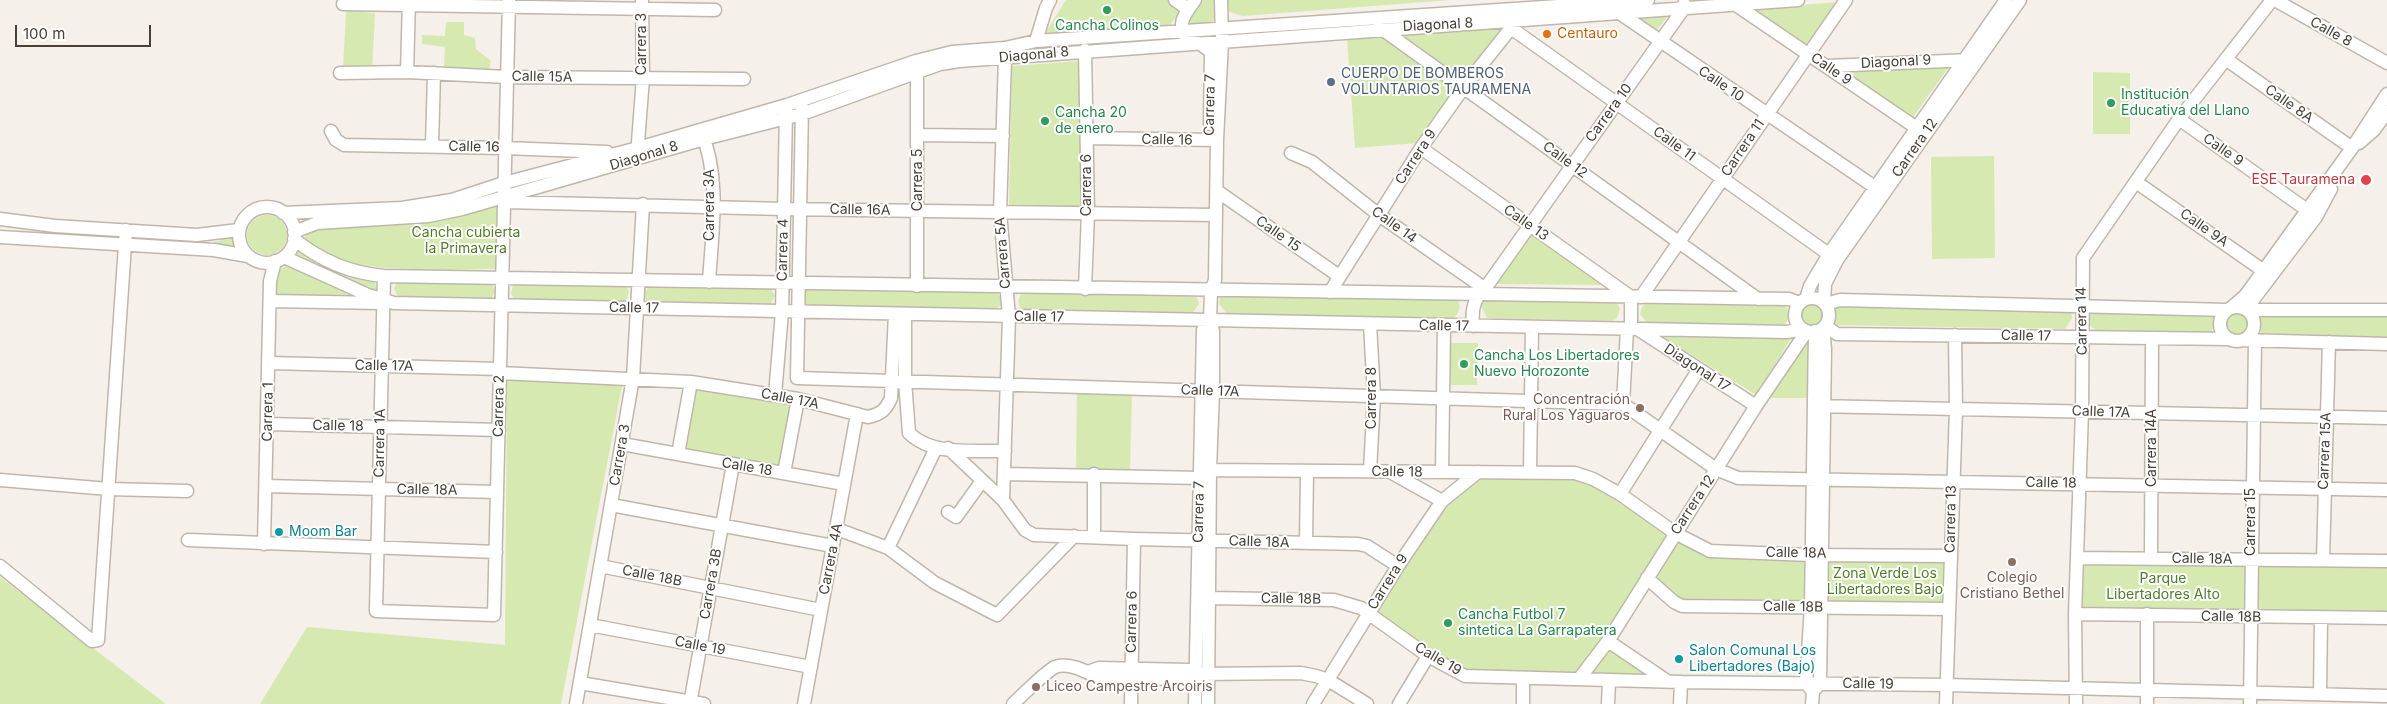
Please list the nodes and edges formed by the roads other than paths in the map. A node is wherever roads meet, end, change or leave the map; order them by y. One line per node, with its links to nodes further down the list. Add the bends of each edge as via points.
1 (1050, 0): 23 (street)
2 (1175, 0): 15 (street)
3 (1221, 0): 22 (street, Carrera 7)
4 (1648, 0): 17 (street, Diagonal 8)
5 (1798, 0): 16 (street, Diagonal 8)
6 (1846, 0): 27 (street, Carrera 11)
7 (2006, 0): 29 (street, Carrera 12)
8 (2020, 0): 29 (street, Carrera 12)
9 (2273, 0): 30 (street, Carrera 14); 31 (street, Calle 8)
10 (409, 2): 11 (street); 12 (street); 35 (street)
11 (508, 3): 14 (street); 38 (street)
12 (343, 4)
13 (1684, 4): 16 (street, Diagonal 8); 17 (street, Diagonal 8); 24 (street, Carrera 10)
14 (642, 5): 18 (street); 39 (street, Carrera 3)
15 (1191, 5): 21 (street, via 1182,18)
16 (1736, 5): 27 (street, Calle 9)
17 (1618, 8): 19 (street, Diagonal 8); 24 (street, Calle 10)
18 (715, 10)
19 (1507, 20): 20 (street, Diagonal 8); 42 (street, Carrera 9); 45 (street, Calle 11)
20 (1379, 23): 22 (street, Diagonal 8); 42 (street, Calle 12)
21 (1182, 32): 22 (street, Diagonal 8); 23 (street, Diagonal 8); 25 (street, Carrera 7)
22 (1222, 36): 25 (street, Diagonal 8); 60 (street, Carrera 7)
23 (1036, 41): 34 (street, Diagonal 8, via 1004,48 952,52)
24 (1660, 42): 45 (street, Carrera 10); 49 (street, Calle 10)
25 (1195, 43): 26 (street, Diagonal 8); 60 (street, Carrera 7, via 1210,52)
26 (1085, 50): 28 (street, Diagonal 8); 59 (street, Carrera 6)
27 (1810, 55): 33 (street, Calle 9); 49 (street, Carrera 11)
28 (1005, 58): 34 (street, Diagonal 8); 57 (street, Carrera 5A)
29 (1971, 60): 32 (street, Diagonal 9); 53 (street, Carrera 12)
30 (2227, 60): 51 (street, Carrera 14); 64 (street, Calle 8A)
31 (2387, 63)
32 (1862, 64): 33 (street, Diagonal 9); 41 (street, via 1852,71)
33 (1827, 66): 41 (street, Calle 9)
34 (917, 67): 44 (street, Diagonal 8); 48 (street, Diagonal 8); 56 (street, Carrera 5)
35 (407, 72): 36 (street, Calle 15A); 37 (street, Calle 15A)
36 (340, 73)
37 (434, 73): 38 (street, Calle 15A); 61 (street)
38 (507, 77): 39 (street, Calle 15A); 62 (street)
39 (643, 78): 40 (street, Calle 15A); 67 (street, Carrera 3)
40 (744, 79)
41 (1851, 83): 53 (street, Calle 9)
42 (1464, 87): 63 (street, Carrera 9); 68 (street, Calle 12)
43 (2387, 94): 52 (street)
44 (802, 98): 46 (street, Diagonal 8); 48 (street)
45 (1617, 103): 68 (street, Carrera 10); 69 (street, Calle 11)
46 (787, 104): 50 (street, Carrera 4); 55 (street, Diagonal 8)
47 (2387, 112): 52 (street)
48 (802, 114): 50 (street, Diagonal 8); 78 (street)
49 (1767, 114): 69 (street, Carrera 11); 73 (street, Calle 10)
50 (786, 119): 55 (street, Diagonal 8); 77 (street, Carrera 4)
51 (2179, 119): 70 (street, Carrera 14); 83 (street, Calle 9)
52 (2370, 127): 58 (street); 64 (street)
53 (1921, 131): 73 (street, Carrera 12)
54 (332, 132): 61 (street, Calle 16, via 344,146)
55 (702, 134): 67 (street, Diagonal 8); 76 (street, Carrera 3A, via 713,182)
56 (918, 135): 57 (street); 79 (street, Carrera 5)
57 (1003, 136): 80 (street, Carrera 5A)
58 (2387, 136)
59 (1086, 138): 60 (street, Calle 16); 82 (street, Carrera 6)
60 (1214, 140): 72 (street, Carrera 7); 84 (street, Carrera 7)
61 (432, 146): 62 (street, Calle 16)
62 (505, 148): 65 (street, Calle 16); 71 (street, Carrera 2)
63 (1421, 148): 85 (street, Carrera 9); 87 (street, Calle 13)
64 (2352, 148): 83 (street)
65 (622, 152): 67 (street, Diagonal 8); 71 (street, Diagonal 8)
66 (1291, 153): 85 (street, Calle 14, via 1305,159)
67 (637, 154): 74 (street, Diagonal 8)
68 (1572, 165): 87 (street, Carrera 10); 92 (street, Calle 12)
69 (1723, 178): 92 (street, Carrera 11); 95 (street, Calle 11)
70 (2136, 182): 98 (street, Calle 9A); 120 (street, Carrera 14, via 2083,258)
71 (504, 183): 74 (street, Carrera 2); 81 (street, Diagonal 8, via 436,204)
72 (1217, 191): 84 (street, Carrera 7); 100 (street, Calle 15)
73 (1879, 191): 95 (street, Carrera 12)
74 (504, 200): 75 (street, Calle 16A); 91 (street, Diagonal 8, via 428,216 317,223); 101 (street, Carrera 2)
75 (643, 204): 76 (street, Calle 16A); 103 (street, Carrera 3)
76 (713, 206): 77 (street, Calle 16A); 104 (street, Carrera 3A)
77 (784, 209): 78 (street, Calle 16A); 105 (street, Carrera 4)
78 (800, 209): 79 (street, Calle 16A); 106 (street)
79 (917, 210): 80 (street, Calle 16A); 107 (street, Carrera 5)
80 (1000, 212): 82 (street, Calle 16A); 108 (street, Carrera 5A)
81 (283, 213): 89 (street, via 263,207 245,217); 91 (street, via 291,221)
82 (1088, 213): 84 (street, Calle 16A); 109 (street, Carrera 6)
83 (2312, 213): 98 (street)
84 (1212, 214): 110 (street, Carrera 7, via 1207,280)
85 (1379, 215): 100 (street, Carrera 9); 111 (street, Calle 14)
86 (0, 219): 88 (street)
87 (1530, 226): 111 (street, Carrera 10); 113 (street, Calle 13)
88 (126, 230): 89 (street, via 198,235); 93 (street)
89 (239, 230): 94 (street, via 239,239)
90 (0, 236): 93 (street)
91 (294, 236): 96 (street, via 291,249); 99 (street, Calle 17, via 329,263 356,272)
92 (1681, 243): 113 (street, Carrera 11); 114 (street, Calle 12)
93 (125, 245): 94 (street, via 214,250); 196 (street)
94 (248, 256): 97 (street)
95 (1833, 257): 116 (street, Carrera 12, via 1814,279); 118 (street, Carrera 12, via 1825,284)
96 (280, 259): 97 (street); 102 (street, Carrera 1); 117 (street, Calle 17)
97 (260, 262): 102 (street, Carrera 1)
98 (2268, 273): 122 (street); 123 (street)
99 (384, 276): 101 (street, Calle 17); 117 (street, Carrera 1A)
100 (1339, 276): 112 (street, Carrera 9)
101 (502, 278): 103 (street, Calle 17); 119 (street, Carrera 2)
102 (270, 281): 115 (street, Carrera 1)
103 (639, 281): 104 (street, Calle 17); 121 (street, Carrera 3)
104 (709, 282): 105 (street, Calle 17)
105 (782, 284): 106 (street, Calle 17); 125 (street, Carrera 4)
106 (799, 284): 107 (street, Calle 17); 126 (street)
107 (917, 286): 108 (street, Calle 17)
108 (1006, 288): 109 (street, Calle 17); 128 (street, Carrera 5A)
109 (1085, 289): 110 (street, Calle 17)
110 (1211, 291): 112 (street, Calle 17); 129 (street, Carrera 7)
111 (1482, 291): 112 (street, Calle 17); 113 (street, Calle 17); 132 (street, Carrera 10, via 1473,304)
112 (1330, 292)
113 (1636, 297): 114 (street, Calle 17); 134 (street)
114 (1758, 299): 116 (street, Calle 17)
115 (270, 301): 117 (street); 142 (street, Carrera 1)
116 (1802, 301): 118 (street, via 1816,298); 135 (street, via 1795,315 1797,322)
117 (384, 302): 119 (street, Calle 17); 143 (street, Carrera 1A)
118 (1825, 303): 120 (street, via 1840,300); 135 (street, via 1830,315)
119 (501, 306): 121 (street, Calle 17); 145 (street, Carrera 2)
120 (2081, 306): 122 (street); 137 (street, Carrera 14)
121 (637, 308): 125 (street, Calle 17); 146 (street, Carrera 3)
122 (2230, 308): 123 (street); 139 (street, via 2221,316 2223,334)
123 (2247, 310): 124 (street); 139 (street, via 2254,326)
124 (2387, 310)
125 (782, 312): 126 (street, Calle 17); 151 (street, Carrera 4)
126 (799, 312): 127 (street, Calle 17); 147 (street, Calle 17A, via 797,378)
127 (900, 314): 128 (street, Calle 17); 147 (street)
128 (1009, 317): 129 (street, Calle 17); 149 (street, Carrera 5A)
129 (1210, 321): 130 (street, Calle 17); 150 (street, Carrera 7, via 1203,330)
130 (1370, 324): 131 (street, Calle 17); 152 (street, Carrera 8)
131 (1444, 326): 132 (street, Calle 17); 154 (street)
132 (1473, 326): 133 (street, Calle 17)
133 (1532, 327): 134 (street, Calle 17); 155 (street)
134 (1633, 329): 135 (street, Calle 17, via 1787,332); 144 (street, Diagonal 17); 156 (street)
135 (1815, 329): 136 (street, Calle 17, via 1837,334); 157 (street, Carrera 12); 158 (street, via 1826,349)
136 (1956, 335): 137 (street, Calle 17); 159 (street, Carrera 13)
137 (2083, 338): 138 (street, Calle 17); 160 (street, Carrera 14)
138 (2152, 338): 139 (street, Calle 17); 162 (street, Carrera 14A)
139 (2242, 340): 140 (street, Calle 17); 163 (street, Carrera 15)
140 (2329, 342): 141 (street, Calle 17); 164 (street, Carrera 15A)
141 (2387, 344)
142 (269, 364): 143 (street, Calle 17A); 166 (street, Carrera 1)
143 (382, 366): 145 (street, Calle 17A); 167 (street, Carrera 1A)
144 (1699, 369): 157 (street, Diagonal 17); 169 (street)
145 (500, 371): 146 (street, Calle 17A); 168 (street, Carrera 2)
146 (634, 378): 148 (street, Calle 17A); 170 (street, Carrera 3)
147 (899, 381): 149 (street, Calle 17A); 161 (street, Calle 17A, via 887,408 878,415); 171 (street, via 908,428 914,438)
148 (691, 382): 151 (street, Calle 17A); 173 (street)
149 (1006, 384): 150 (street, Calle 17A); 172 (street, Carrera 5A)
150 (1208, 391): 152 (street, Calle 17A); 185 (street, Carrera 7)
151 (775, 395): 153 (street, Calle 17A)
152 (1374, 396): 154 (street, Calle 17A); 177 (street, Carrera 8)
153 (798, 398): 161 (street, Calle 17A); 181 (street)
154 (1443, 398): 155 (street, Calle 17A); 179 (street)
155 (1531, 401): 156 (street, Calle 17A); 182 (street)
156 (1623, 404): 169 (street, Calle 18)
157 (1756, 406): 175 (street, Carrera 12)
158 (1819, 406): 159 (street, Calle 17A); 187 (street)
159 (1956, 409): 160 (street, Calle 17A); 190 (street, Carrera 13)
160 (2082, 411): 162 (street, Calle 17A); 191 (street, Carrera 14)
161 (857, 414): 192 (street, Carrera 4A)
162 (2153, 414): 163 (street, Calle 17A); 193 (street, Carrera 14A)
163 (2253, 415): 164 (street, Calle 17A); 195 (street, Carrera 15)
164 (2326, 417): 165 (street, Calle 17A); 198 (street, Carrera 15A)
165 (2387, 418)
166 (268, 424): 167 (street, Calle 18); 194 (street, Carrera 1)
167 (381, 427): 168 (street, Calle 18); 197 (street, Carrera 1A)
168 (498, 430): 201 (street, Carrera 2)
169 (1660, 432): 175 (street, Calle 18); 202 (street)
170 (622, 444): 173 (street, Calle 18); 205 (street, Carrera 3)
171 (942, 448): 172 (street); 189 (street); 219 (street)
172 (1005, 451): 183 (street, Carrera 5A)
173 (678, 454): 174 (street, Calle 18)
174 (733, 464): 181 (street, Calle 18); 207 (street, Carrera 3B)
175 (1716, 469): 187 (street, Calle 18, via 1738,478); 209 (street, Carrera 12)
176 (1307, 471): 177 (street, Calle 18); 185 (street, Calle 18); 215 (street)
177 (1370, 471): 178 (street, Calle 18)
178 (1389, 472): 179 (street, Calle 18); 204 (street)
179 (1442, 472): 180 (street, Calle 18)
180 (1478, 472): 182 (street, Calle 18); 204 (street, Carrera 9)
181 (784, 473): 192 (street, Calle 18)
182 (1530, 473): 186 (street, Calle 18)
183 (1004, 474): 184 (street, Calle 18); 203 (street, Carrera 5A)
184 (1094, 474): 185 (street, Calle 18); 211 (street)
185 (1205, 474): 214 (street, Carrera 7)
186 (1584, 475): 202 (street, Calle 18A)
187 (1818, 479): 190 (street, Calle 18); 221 (street)
188 (0, 480): 196 (street)
189 (982, 480): 203 (street); 206 (street, via 956,517)
190 (1952, 482): 191 (street, Calle 18); 222 (street, Carrera 13)
191 (2079, 483): 193 (street, Calle 18); 223 (street, Carrera 14)
192 (844, 484): 208 (street, Carrera 4A)
193 (2152, 485): 195 (street, Calle 18); 224 (street, Carrera 14A)
194 (266, 486): 197 (street, Calle 18A); 216 (street, Carrera 1)
195 (2251, 488): 198 (street, Calle 18); 225 (street, Carrera 15)
196 (109, 489): 200 (street); 228 (street, via 98,640 92,641)
197 (379, 489): 201 (street, Calle 18A); 218 (street, Carrera 1A)
198 (2324, 489): 199 (street, Calle 18); 226 (street, Carrera 15A)
199 (2387, 490)
200 (186, 491)
201 (497, 492): 220 (street, Carrera 2)
202 (1620, 494): 209 (street, Calle 18A)
203 (1003, 500): 210 (street, Calle 18A, via 1025,530 1034,535)
204 (1442, 501): 230 (street, Carrera 9)
205 (611, 505): 207 (street); 229 (street, Carrera 3)
206 (948, 512)
207 (722, 525): 217 (street); 232 (street, Carrera 3B)
208 (837, 529): 217 (street, Carrera 4A); 219 (street)
209 (1675, 533): 221 (street, Calle 18A, via 1710,551); 231 (street, Carrera 12)
210 (1074, 536): 211 (street, Calle 18A); 219 (street, via 997,615 935,583)
211 (1094, 537): 212 (street, Calle 18A)
212 (1134, 539): 214 (street, Calle 18A); 249 (street, Carrera 6)
213 (188, 540): 216 (street)
214 (1204, 540): 215 (street, Calle 18A); 233 (street, Carrera 7); 250 (street, Carrera 7)
215 (1306, 543): 230 (street, Calle 18A, via 1367,546)
216 (264, 544): 218 (street)
217 (833, 546): 236 (street, Carrera 4A)
218 (378, 548): 220 (street); 240 (street, Carrera 1A, via 376,611)
219 (888, 548)
220 (496, 552): 240 (street, Carrera 2)
221 (1817, 554): 222 (street, Calle 18A); 234 (street)
222 (1950, 556): 235 (street, Carrera 13)
223 (2077, 558): 224 (street, Calle 18A); 238 (street, Carrera 14)
224 (2151, 558): 225 (street, Calle 18A)
225 (2251, 560): 226 (street, Calle 18A); 241 (street, Carrera 15)
226 (2323, 560): 227 (street, Calle 18A)
227 (2387, 561)
228 (0, 566)
229 (600, 566): 232 (street, Calle 18B); 244 (street, Carrera 3)
230 (1398, 566): 237 (street, Carrera 9)
231 (1647, 578): 234 (street, Calle 18B, via 1682,606); 245 (street, Carrera 12)
232 (711, 588): 236 (street, Calle 18B); 246 (street, Carrera 3B)
233 (1209, 598): 237 (street, Calle 18B, via 1334,600 1350,603); 250 (street, Carrera 7)
234 (1816, 608): 235 (street, Calle 18B); 260 (street)
235 (1948, 609): 258 (street, Carrera 13)
236 (821, 610): 248 (street, Carrera 4A)
237 (1369, 613): 247 (street, Calle 19); 253 (street, Carrera 9)
238 (2075, 614): 239 (street, Calle 18B); 259 (street, Carrera 14)
239 (2147, 614): 241 (street, Calle 18B); 261 (street)
240 (494, 615)
241 (2250, 617): 242 (street, Calle 18B); 264 (street, Carrera 15)
242 (2321, 618): 243 (street, Calle 18B); 262 (street)
243 (2387, 618)
244 (590, 625): 246 (street, Calle 19); 257 (street, Carrera 3)
245 (1608, 641): 252 (street, Carrera 12); 255 (street)
246 (700, 646): 248 (street, Calle 19); 265 (street, Carrera 3B)
247 (1428, 656): 251 (street, Calle 19, via 1465,676); 275 (street)
248 (811, 667): 268 (street, Carrera 4A)
249 (1131, 673): 250 (street, via 1189,670); 269 (street, via 1054,667); 270 (street, Carrera 6)
250 (1202, 674): 253 (street, via 1301,673); 271 (street, Carrera 7); 272 (street, Carrera 7)
251 (1523, 678): 252 (street, Calle 19); 276 (street)
252 (1579, 679): 254 (street, Calle 19)
253 (1328, 680): 273 (street, Carrera 9); 274 (street)
254 (1609, 680): 255 (street, Calle 19); 277 (street)
255 (1667, 681): 256 (street, Calle 19)
256 (1681, 682): 260 (street, Calle 19); 278 (street)
257 (580, 683): 265 (street); 266 (street, Carrera 3)
258 (1946, 685): 259 (street, Calle 19); 260 (street, Calle 19); 279 (street, Carrera 13)
259 (2077, 689): 261 (street, Calle 19); 280 (street, Carrera 14)
260 (1813, 690)
261 (2147, 691): 264 (street, Calle 19); 281 (street)
262 (2320, 694): 263 (street, Calle 19); 264 (street, Calle 19)
263 (2387, 696)
264 (2249, 698)
265 (690, 703): 267 (street)
266 (576, 704)
267 (704, 704)
268 (804, 704)
269 (1013, 704)
270 (1131, 704)
271 (1195, 704)
272 (1208, 704)
273 (1313, 704)
274 (1367, 704)
275 (1400, 704)
276 (1523, 704)
277 (1608, 704)
278 (1680, 704)
279 (1946, 704)
280 (2076, 704)
281 (2147, 704)

